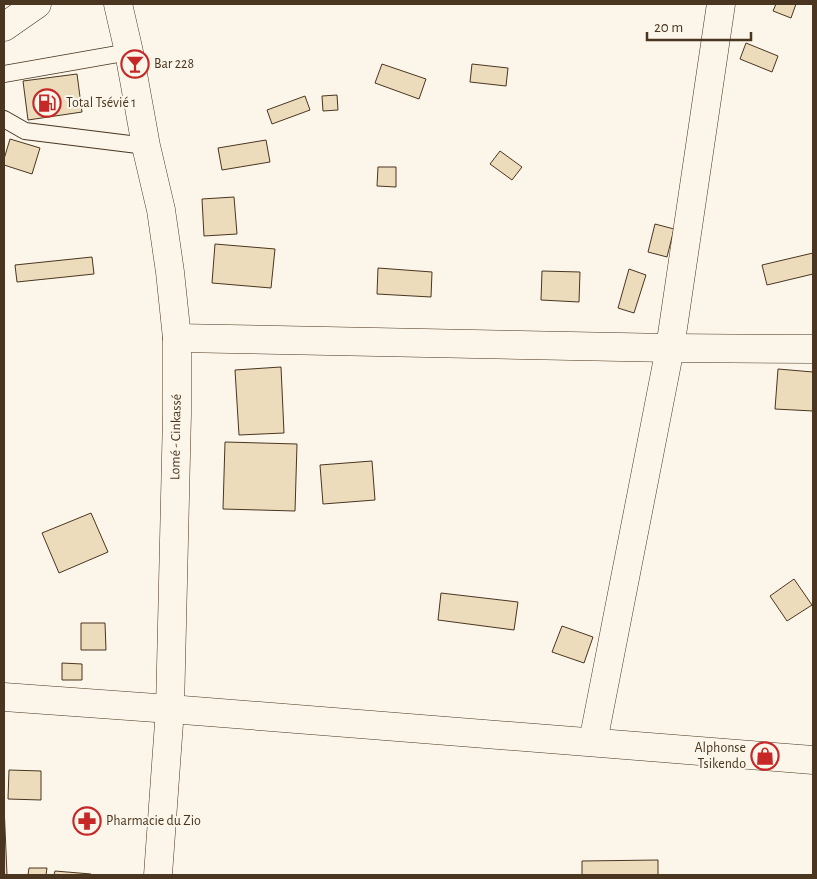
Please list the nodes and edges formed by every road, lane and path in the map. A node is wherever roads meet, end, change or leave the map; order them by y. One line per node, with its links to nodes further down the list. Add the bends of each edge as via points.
1 (37, 4): 4 (main road)
2 (118, 4): 5 (main road, Lomé - Cinkassé)
3 (721, 4): 10 (main road)
4 (4, 27)
5 (129, 52): 6 (lane); 8 (main road, Lomé - Cinkassé)
6 (4, 74)
7 (4, 119): 8 (lane, via 25,131)
8 (146, 146): 9 (main road, Lomé - Cinkassé, via 162,219)
9 (177, 338): 10 (main road); 13 (main road, Lomé - Cinkassé)
10 (670, 348): 11 (main road); 14 (main road)
11 (813, 350)
12 (4, 697): 13 (main road)
13 (170, 709): 14 (main road); 16 (main road, Lomé - Cinkassé)
14 (592, 742): 15 (main road)
15 (813, 760)
16 (158, 875)

